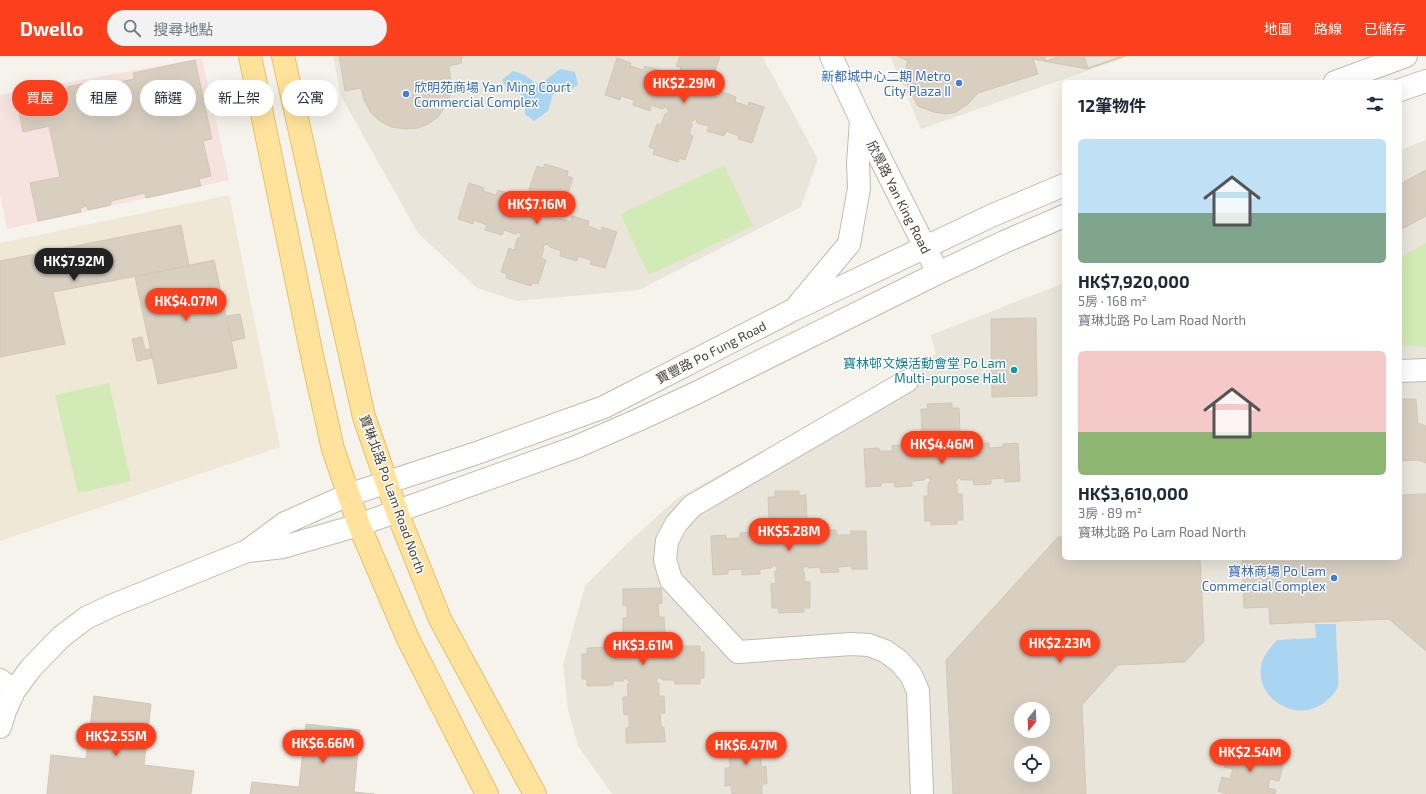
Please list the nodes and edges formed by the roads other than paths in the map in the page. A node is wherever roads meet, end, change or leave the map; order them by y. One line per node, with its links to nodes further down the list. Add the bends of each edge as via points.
1 (250, 56): 18 (main road, via 313,360 333,449)
2 (283, 56): 17 (main road, 寶琳北路 Po Lam Road North, via 364,417)
3 (831, 56): 8 (street, 欣景路 Yan King Road)
4 (1406, 56): 5 (street)
5 (1340, 80)
6 (1426, 81): 7 (street)
7 (1402, 89)
8 (861, 120): 11 (street, 欣景路 Yan King Road); 13 (street, 欣景路 Yan King Road, via 859,188 849,244)
9 (1062, 186): 11 (street, 寶豐路 Po Fung Road)
10 (1062, 217): 12 (street)
11 (925, 248): 12 (street, 欣景路 Yan King Road); 13 (street, 寶豐路 Po Fung Road)
12 (938, 273): 19 (street, via 696,394 638,420 576,447)
13 (793, 310): 17 (street, 寶豐路 Po Fung Road, via 604,407)
14 (1402, 370): 15 (street)
15 (1426, 370)
16 (907, 381): 26 (street, via 692,506 676,524 667,541 665,560 672,580 738,652 869,645 885,651 900,661 911,675 918,691)
17 (387, 482): 18 (street, 寶豐路 Po Fung Road); 19 (main road, 寶琳北路 Po Lam Road North)
18 (348, 495): 20 (main road); 21 (street, 寶豐路 Po Fung Road, via 285,523)
19 (397, 512): 20 (street); 25 (main road, 寶琳北路 Po Lam Road North, via 440,619)
20 (359, 525): 21 (street, via 283,547); 24 (main road, via 408,639)
21 (247, 552): 22 (street, via 86,618 61,637 31,668)
22 (7, 685): 23 (street, via 6,711)
23 (0, 727)
24 (486, 794)
25 (535, 794)
26 (922, 794)

